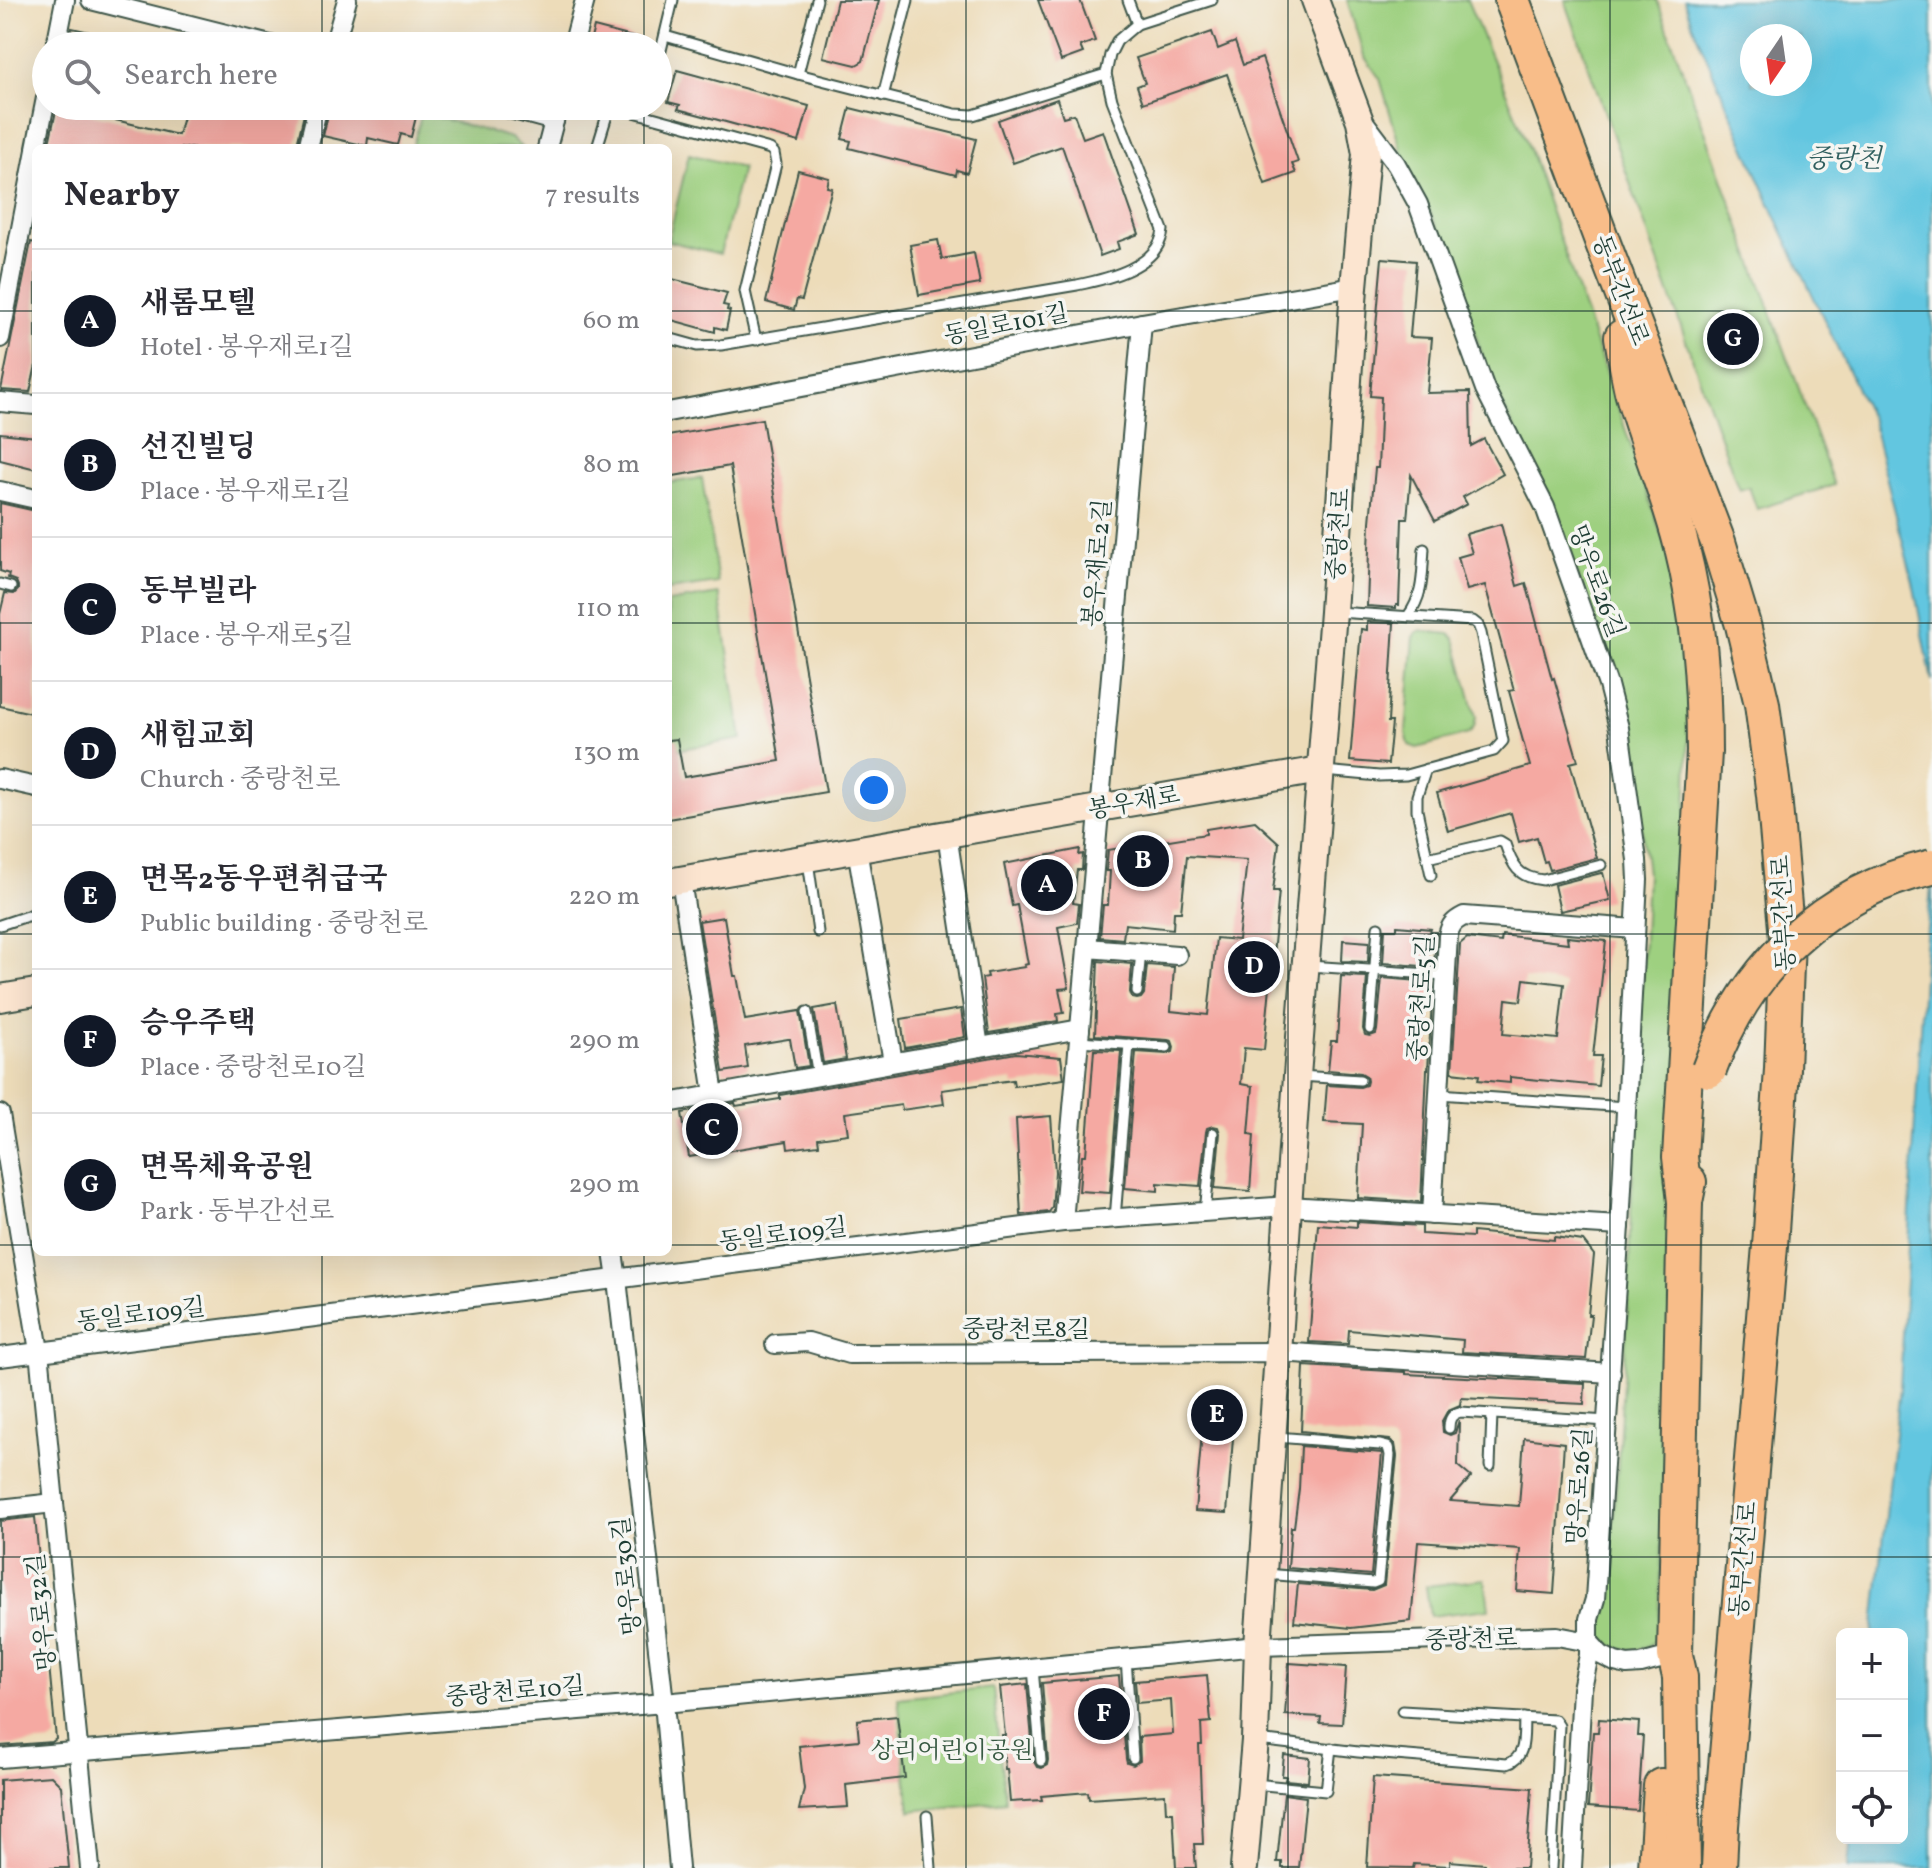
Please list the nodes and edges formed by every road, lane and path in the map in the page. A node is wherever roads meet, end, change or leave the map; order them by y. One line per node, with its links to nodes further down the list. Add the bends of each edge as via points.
1 (65, 0): 13 (street)
2 (91, 0): 14 (street)
3 (347, 0): 15 (street)
4 (585, 0): 16 (street)
5 (673, 0): 17 (lane)
6 (815, 0): 19 (lane)
7 (908, 0): 21 (lane)
8 (1128, 0): 12 (lane)
9 (1212, 0): 12 (lane)
10 (1315, 0): 22 (main road, 중랑천로)
11 (1512, 0): 33 (highway, 동부간선로)
12 (1137, 24): 20 (lane, via 1117,41)
13 (59, 32)
14 (218, 32)
15 (338, 32)
16 (577, 32)
17 (666, 32)
18 (672, 38): 19 (lane)
19 (798, 74): 21 (lane)
20 (1106, 74): 21 (lane, via 973,115); 38 (lane, via 1163,230 1158,246 1144,260 1107,279)
21 (883, 96)
22 (1357, 113): 34 (main road, 중랑천로, via 1366,154); 65 (street, 망우로26길, via 1418,204 1485,389 1545,507 1608,685 1637,860)
23 (672, 118): 38 (lane, via 774,153 776,164 745,291)
24 (42, 120): 28 (street)
25 (315, 120): 29 (street)
26 (554, 120): 30 (street)
27 (606, 120): 31 (lane)
28 (37, 144)
29 (309, 144)
30 (548, 144)
31 (598, 144)
32 (32, 199): 36 (street)
33 (1604, 246): 92 (highway, via 1632,391 1680,543 1701,649 1704,752 1680,1157); 138 (highway, 동부간선로, via 1718,542 1743,625 1762,704 1787,939 1782,1082)
34 (1354, 287): 35 (street, 동일로101길); 47 (main road, 중랑천로)
35 (1142, 323): 41 (street, 동일로101길); 53 (street, 봉우재로2길)
36 (0, 338)
37 (672, 339): 38 (lane, via 697,346)
38 (756, 340)
39 (0, 402): 40 (street)
40 (32, 405)
41 (672, 411)
42 (0, 491): 43 (street)
43 (32, 498)
44 (1424, 549): 48 (lane, via 1421,591)
45 (0, 584): 46 (lane)
46 (11, 587)
47 (1333, 612): 48 (lane); 50 (main road, 중랑천로)
48 (1408, 616): 49 (lane, via 1466,619 1478,625 1503,735 1494,751)
49 (1426, 769): 50 (lane, via 1379,776); 57 (lane, via 1417,810)
50 (1320, 770): 53 (main road, 봉우재로); 70 (main road, 중랑천로)
51 (0, 779): 52 (street)
52 (32, 786)
53 (1099, 807): 54 (main road, 봉우재로); 67 (street, 봉우재로2길)
54 (947, 834): 55 (main road, 봉우재로); 80 (street)
55 (857, 849): 56 (main road, 봉우재로); 82 (street)
56 (807, 858): 61 (main road, 봉우재로); 66 (lane)
57 (1427, 858): 58 (lane, via 1500,841 1512,864 1537,880); 60 (lane)
58 (1601, 865)
59 (1932, 867): 92 (highway, bridge, via 1841,903 1812,922 1766,967 1723,1035 1709,1070)
60 (1431, 875)
61 (675, 881): 86 (street, 봉우재로)
62 (32, 914): 63 (lane)
63 (0, 925)
64 (1378, 927): 71 (lane)
65 (1635, 929): 72 (street, 중랑천로5길, via 1464,916 1450,926); 89 (street, 망우로26길)
66 (818, 932)
67 (1087, 948): 68 (street); 78 (street, 봉우재로2길)
68 (1141, 952): 69 (street); 73 (lane)
69 (1177, 955)
70 (1305, 966): 71 (lane); 84 (main road, 중랑천로)
71 (1374, 970): 72 (lane); 77 (lane)
72 (1445, 975): 87 (street, 중랑천로5길)
73 (1137, 992)
74 (32, 993): 75 (main road)
75 (0, 998)
76 (807, 1012): 83 (lane)
77 (1370, 1029)
78 (1080, 1035): 79 (lane); 80 (street); 97 (street, 봉우재로2길)
79 (1129, 1044): 81 (lane); 96 (lane)
80 (979, 1047): 82 (street)
81 (1167, 1047)
82 (893, 1062): 83 (street)
83 (818, 1076): 86 (street)
84 (1297, 1076): 85 (lane); 93 (main road, 중랑천로)
85 (1360, 1080)
86 (714, 1094): 88 (street)
87 (1439, 1094): 89 (lane); 95 (street, 중랑천로5길)
88 (672, 1102)
89 (1626, 1107): 98 (street, 망우로26길)
90 (0, 1114): 102 (street, 망우로32길)
91 (1213, 1133): 94 (lane)
92 (1685, 1202): 116 (highway)
93 (1288, 1206): 94 (street, 동일로109길); 95 (street); 103 (main road, 중랑천로)
94 (1205, 1212): 96 (street, 동일로109길)
95 (1432, 1215): 98 (street)
96 (1115, 1219): 97 (street, 동일로109길)
97 (1063, 1222): 100 (street, 동일로109길)
98 (1620, 1226): 105 (street, 망우로26길)
99 (614, 1256): 100 (street, 망우로30길)
100 (617, 1279): 102 (street, 동일로109길); 119 (street, 망우로30길)
101 (775, 1344): 103 (street, 중랑천로8길, via 808,1342 849,1354)
102 (39, 1351): 104 (street, 동일로109길); 111 (street, 망우로32길)
103 (1278, 1352): 105 (street); 109 (main road, 중랑천로)
104 (0, 1357)
105 (1611, 1373): 107 (street, 망우로26길)
106 (1492, 1414): 107 (lane); 108 (lane, via 1454,1413); 110 (lane)
107 (1608, 1421): 114 (street, 망우로26길)
108 (1449, 1428)
109 (1272, 1437): 113 (main road, 중랑천로); 113 (lane, via 1380,1445 1388,1447 1390,1455 1378,1581)
110 (1490, 1466)
111 (54, 1503): 112 (street); 124 (street, 망우로32길)
112 (0, 1509)
113 (1263, 1574): 115 (main road, 중랑천로)
114 (1589, 1642): 115 (street, 중랑천로, via 1557,1636); 116 (street, 중랑천로, via 1601,1655 1627,1665); 135 (street, 망우로26길)
115 (1258, 1646): 117 (street, 중랑천로10길); 122 (main road, 중랑천로)
116 (1675, 1655): 136 (highway, via 1668,1677); 137 (highway, via 1680,1677)
117 (1126, 1659): 118 (street, 중랑천로10길); 126 (lane)
118 (1033, 1668): 119 (street, 중랑천로10길); 127 (lane)
119 (664, 1703): 124 (street, 중랑천로10길); 131 (street, 망우로30길)
120 (1402, 1711): 121 (lane)
121 (1524, 1718): 123 (lane, via 1520,1757 1507,1764); 134 (lane, via 1555,1720 1559,1726)
122 (1255, 1740): 123 (lane); 128 (main road, 중랑천로)
123 (1331, 1748): 128 (lane, via 1326,1791)
124 (79, 1751): 125 (street, 중랑천로10길); 130 (street, 망우로32길)
125 (0, 1758)
126 (1133, 1758)
127 (1041, 1761)
128 (1251, 1784): 133 (main road, 중랑천로)
129 (927, 1816): 132 (lane)
130 (90, 1868)
131 (679, 1868)
132 (931, 1868)
133 (1244, 1868)
134 (1551, 1868)
135 (1572, 1868)
136 (1656, 1868)
137 (1683, 1868)
138 (1719, 1868)

